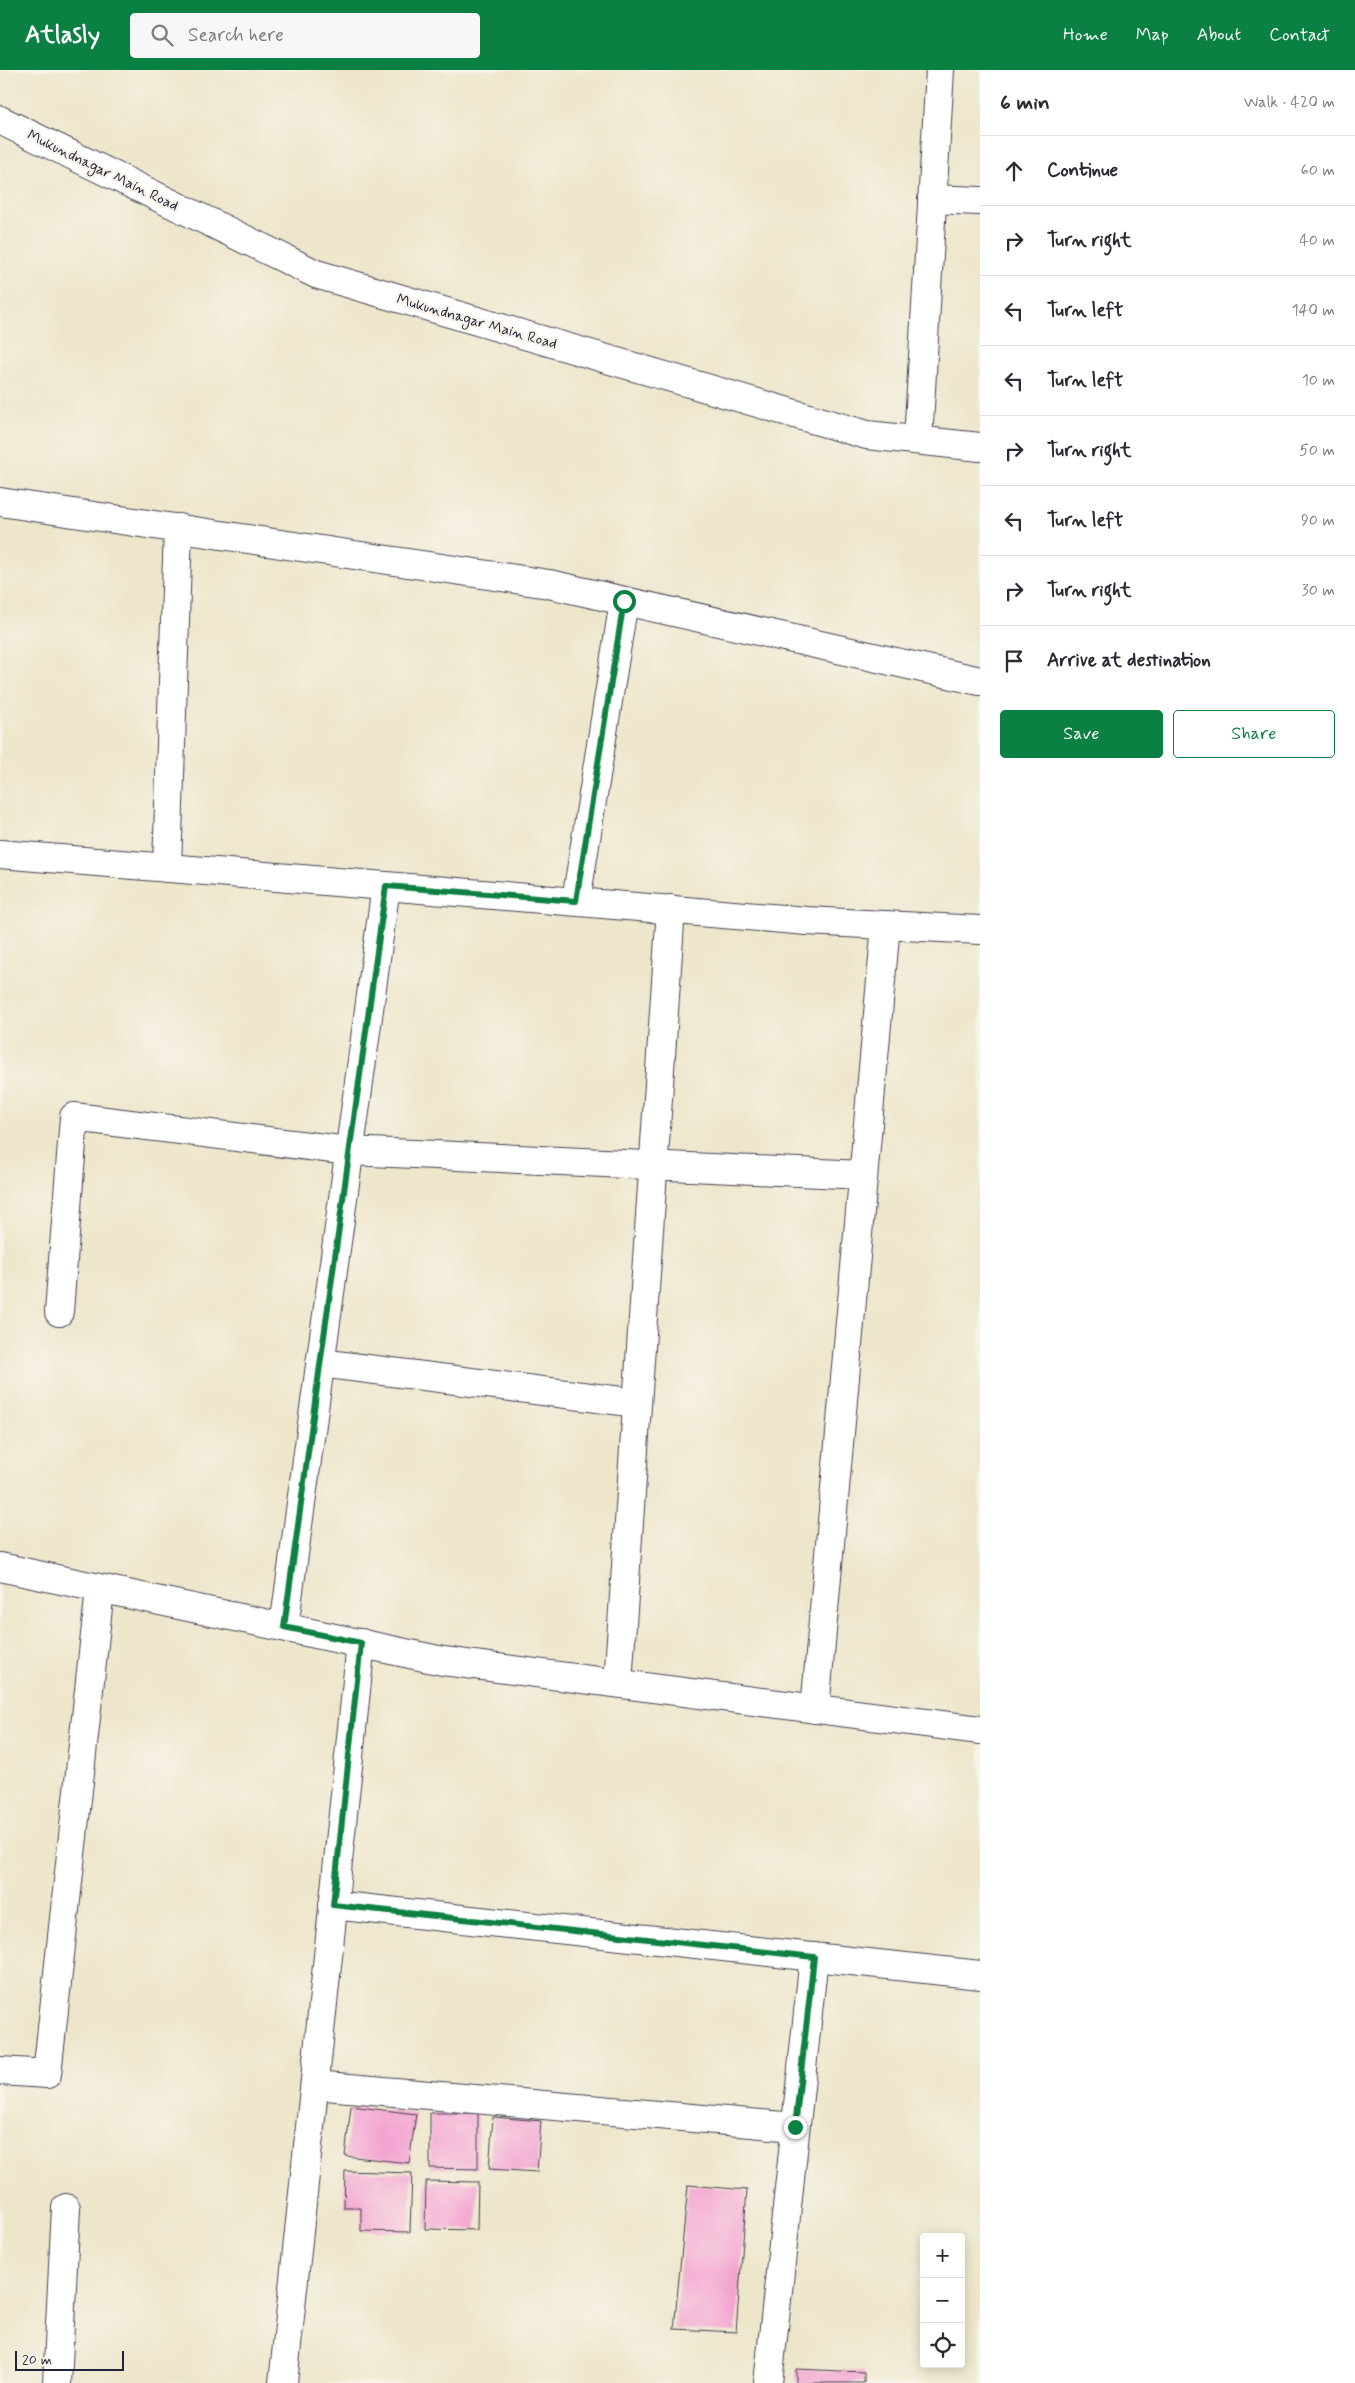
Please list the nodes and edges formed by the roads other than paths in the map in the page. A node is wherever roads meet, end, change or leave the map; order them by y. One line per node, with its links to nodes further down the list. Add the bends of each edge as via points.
1 (940, 70): 3 (street)
2 (0, 120): 5 (street, Mukundnagar Main Road, via 316,274 867,435)
3 (932, 199): 4 (street); 5 (street)
4 (980, 201)
5 (918, 440): 6 (street, Mukundnagar Main Road)
6 (980, 446)
7 (0, 502): 8 (street)
8 (178, 528): 9 (street, via 549,584); 12 (street)
9 (624, 601): 10 (street); 14 (street)
10 (980, 682)
11 (0, 854): 12 (street)
12 (167, 868): 13 (street)
13 (386, 886): 14 (street); 18 (street)
14 (576, 901): 15 (street)
15 (671, 909): 16 (street); 19 (street)
16 (886, 925): 17 (street); 20 (street)
17 (980, 930)
18 (349, 1151): 19 (street); 21 (street, via 74,1117); 22 (street)
19 (654, 1166): 20 (street); 23 (street)
20 (863, 1175): 29 (street)
21 (59, 1312)
22 (320, 1363): 23 (street); 26 (street)
23 (637, 1403): 28 (street)
24 (0, 1567): 25 (street)
25 (100, 1588): 26 (street); 34 (street, via 47,2074)
26 (284, 1627): 27 (street)
27 (361, 1643): 28 (street, via 443,1661); 31 (street)
28 (618, 1684): 29 (street)
29 (815, 1709): 30 (street)
30 (980, 1730)
31 (333, 1905): 32 (street); 35 (street)
32 (814, 1957): 33 (street); 36 (street)
33 (980, 1974)
34 (0, 2071)
35 (314, 2085): 36 (street); 39 (street)
36 (795, 2127): 40 (street)
37 (66, 2208): 38 (street)
38 (57, 2383)
39 (283, 2383)
40 (768, 2383)

